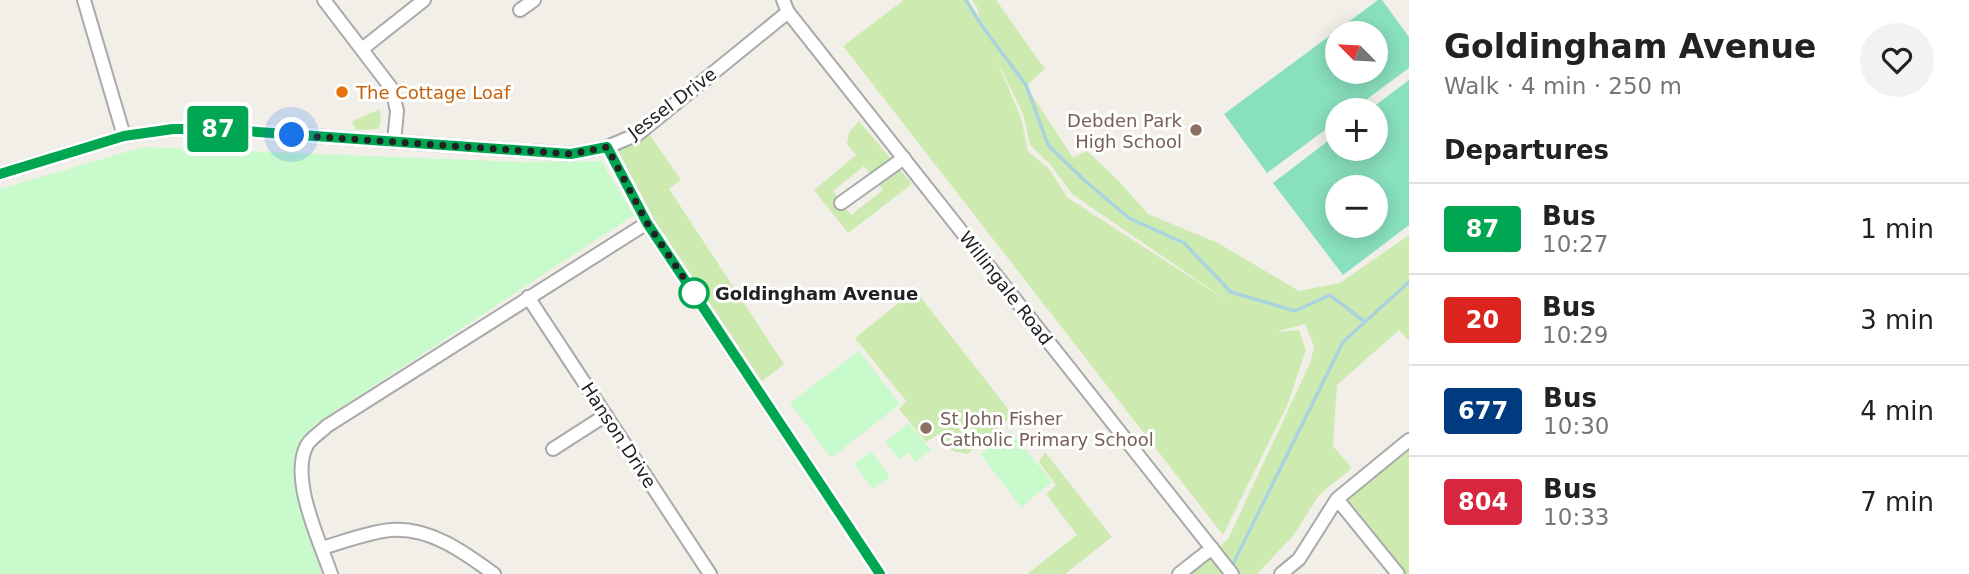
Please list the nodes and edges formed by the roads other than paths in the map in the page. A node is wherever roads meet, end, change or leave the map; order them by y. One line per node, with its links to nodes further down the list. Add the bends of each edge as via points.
1 (85, 0): 8 (street)
2 (324, 0): 7 (street)
3 (424, 0): 7 (street)
4 (534, 0): 6 (street)
5 (786, 6): 10 (street, Jessel Drive, via 638,134); 11 (street, Willingale Road)
6 (520, 10)
7 (362, 49): 9 (street, via 392,89 397,111)
8 (124, 136): 9 (street, Jessel Drive, via 216,129); 12 (street, Jessel Drive)
9 (394, 142): 10 (street, Jessel Drive, via 571,154)
10 (607, 147): 14 (street)
11 (904, 158): 13 (street); 21 (street, Willingale Road)
12 (0, 174)
13 (841, 203)
14 (647, 223): 15 (street); 25 (street)
15 (528, 297): 16 (street, Hanson Drive); 20 (street, via 327,426 307,445 303,489)
16 (606, 415): 18 (street); 24 (street, Hanson Drive)
17 (1409, 440): 19 (street)
18 (553, 449)
19 (1337, 499): 28 (street, via 1298,559); 29 (street)
20 (321, 548): 22 (street); 23 (street, via 390,530 423,532)
21 (1212, 548): 26 (street); 27 (street, Willingale Road)
22 (331, 574)
23 (494, 574)
24 (710, 574)
25 (880, 574)
26 (1179, 574)
27 (1232, 574)
28 (1281, 574)
29 (1398, 574)

